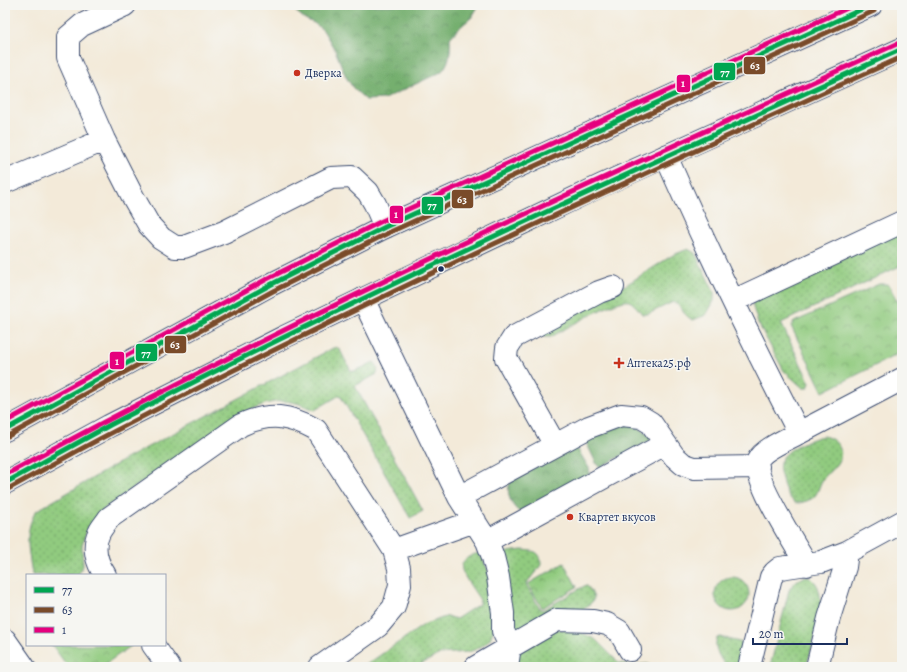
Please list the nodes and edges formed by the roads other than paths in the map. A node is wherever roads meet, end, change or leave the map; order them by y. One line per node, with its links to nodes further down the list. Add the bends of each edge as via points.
1 (125, 5): 4 (main road, via 82,25 68,37 68,58)
2 (871, 5): 8 (main road)
3 (902, 49): 5 (main road)
4 (104, 140): 6 (main road); 8 (main road, via 149,225 161,238 175,247 224,232 331,178 352,177 368,192)
5 (666, 156): 10 (main road); 11 (main road)
6 (5, 182)
7 (902, 222): 11 (main road)
8 (385, 227): 13 (main road, via 270,285)
9 (613, 287): 16 (main road, via 514,337 508,348 506,358)
10 (363, 299): 18 (main road, via 130,415); 19 (main road)
11 (733, 301): 14 (main road)
12 (902, 379): 14 (main road)
13 (5, 430)
14 (799, 433): 17 (main road, via 767,450 758,459)
15 (665, 444): 16 (main road, via 651,423 641,417 621,415 589,427); 17 (main road, via 683,464 694,468); 22 (main road)
16 (555, 445): 19 (main road)
17 (758, 467): 25 (main road, via 775,512)
18 (5, 483)
19 (459, 497): 20 (main road)
20 (475, 521): 22 (main road); 23 (main road)
21 (902, 522): 24 (main road)
22 (487, 541): 30 (main road, via 498,577 503,631)
23 (394, 550): 26 (main road, via 316,430 300,421 276,416 253,419 241,425 110,518 98,534 95,547 97,562); 33 (main road, via 400,585 394,607 378,626)
24 (847, 552): 25 (main road); 36 (main road)
25 (807, 565): 35 (main road, via 780,568 771,577)
26 (104, 574)
27 (5, 640): 31 (main road)
28 (154, 646): 32 (main road)
29 (630, 650): 30 (main road, via 618,631 607,624 557,620)
30 (509, 657): 34 (main road)
31 (24, 667)
32 (168, 667)
33 (320, 667)
34 (476, 667)
35 (749, 667)
36 (817, 667)

